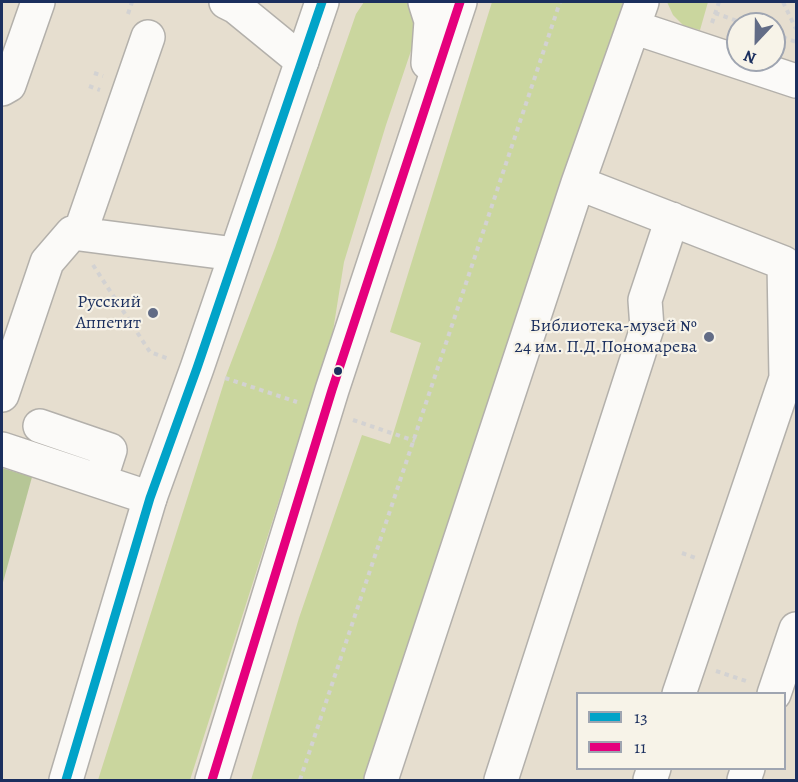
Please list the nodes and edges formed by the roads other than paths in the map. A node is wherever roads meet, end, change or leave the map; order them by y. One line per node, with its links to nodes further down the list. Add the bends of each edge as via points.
1 (38, 2): 11 (main road, via 9,85)
2 (226, 2): 9 (main road)
3 (322, 2): 9 (main road)
4 (348, 2): 9 (main road)
5 (425, 2): 12 (main road, via 430,21)
6 (460, 2): 12 (main road)
7 (638, 14): 10 (main road); 13 (main road)
8 (148, 37): 15 (main road)
9 (302, 61): 16 (main road)
10 (796, 81)
11 (2, 89)
12 (425, 107): 27 (main road, via 325,411)
13 (578, 183): 14 (main road); 28 (main road)
14 (672, 219): 17 (main road, via 784,263); 29 (main road, via 645,300 647,328)
15 (80, 233): 16 (main road); 18 (main road, via 72,233 47,262)
16 (234, 254): 22 (main road)
17 (791, 380): 24 (main road)
18 (2, 395)
19 (40, 426): 21 (main road, via 110,450)
20 (2, 449): 21 (main road)
21 (100, 481): 22 (main road)
22 (150, 498): 26 (main road)
23 (796, 629): 25 (main road)
24 (679, 692)
25 (775, 692)
26 (66, 780)
27 (212, 780)
28 (381, 780)
29 (501, 780)

